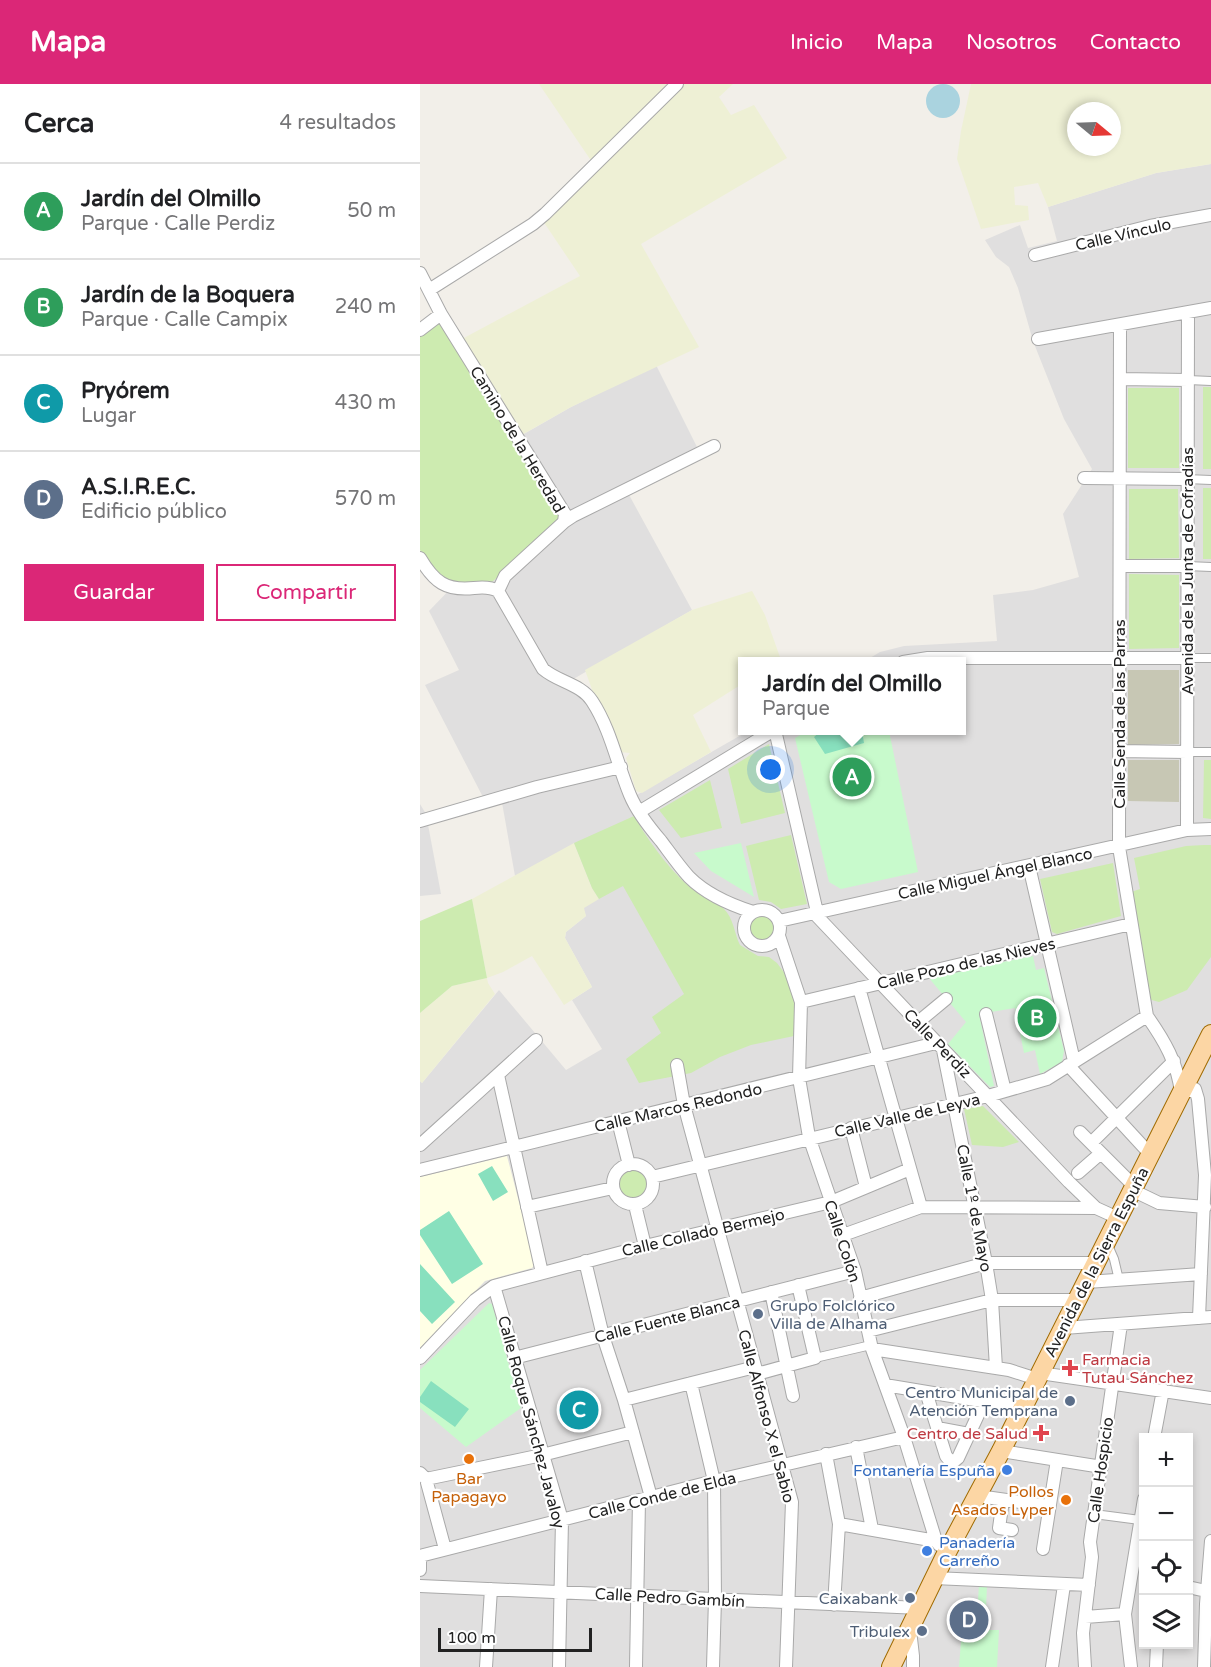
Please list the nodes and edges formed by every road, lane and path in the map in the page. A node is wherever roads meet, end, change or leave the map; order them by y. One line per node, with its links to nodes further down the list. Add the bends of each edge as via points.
1 (677, 84): 5 (street, via 533,224)
2 (1211, 216): 3 (street, Calle Vínculo, via 1150,226)
3 (1035, 255)
4 (420, 273): 5 (street, Camino de la Heredad)
5 (429, 290): 8 (street, Camino de la Heredad)
6 (1211, 308): 7 (street)
7 (1188, 312): 9 (street); 13 (street, Avenida de la Junta de Cofradías)
8 (441, 314): 10 (street); 20 (street, Camino de la Heredad, via 564,510)
9 (1120, 325): 11 (street); 12 (street, Calle Senda de las Parras)
10 (420, 330)
11 (1038, 339)
12 (1120, 379): 13 (street); 17 (street, Calle Senda de las Parras)
13 (1188, 380): 14 (street); 18 (street, Avenida de la Junta de Cofradías)
14 (1211, 381)
15 (714, 446): 20 (street)
16 (1084, 478): 17 (street)
17 (1120, 479): 18 (street); 22 (street, Calle Senda de las Parras)
18 (1186, 479): 19 (street); 23 (street, Avenida de la Junta de Cofradías)
19 (1211, 480)
20 (564, 522): 25 (street, Camino de la Heredad, via 505,576)
21 (420, 558): 25 (street, via 428,572 448,587)
22 (1119, 566): 23 (street); 29 (street, Calle Senda de las Parras)
23 (1187, 566): 24 (street); 27 (street, Avenida de la Junta de Cofradías)
24 (1211, 567)
25 (498, 591): 35 (street, via 543,669 592,700)
26 (966, 658): 29 (street)
27 (1187, 658): 28 (street); 29 (street); 33 (street, Avenida de la Junta de Cofradías)
28 (1211, 658)
29 (1119, 659): 32 (street, Calle Senda de las Parras)
30 (767, 735): 36 (street)
31 (776, 735): 44 (street)
32 (1119, 751): 33 (street); 40 (street, Calle Senda de las Parras)
33 (1187, 752): 34 (street); 39 (street, Avenida de la Junta de Cofradías)
34 (1211, 752)
35 (621, 767): 36 (street); 37 (street)
36 (639, 812): 42 (street, via 689,877)
37 (420, 821)
38 (1211, 829): 39 (street, Calle Miguel Ángel Blanco)
39 (1187, 830): 40 (street, Calle Miguel Ángel Blanco)
40 (1119, 847): 41 (street, Calle Miguel Ángel Blanco); 46 (street, Calle Senda de las Parras)
41 (1029, 866): 44 (street, Calle Miguel Ángel Blanco); 49 (street)
42 (732, 904): 43 (street); 47 (street)
43 (753, 912): 45 (street, via 769,911); 47 (street)
44 (816, 912): 45 (street, Calle Miguel Ángel Blanco); 52 (street, Calle Perdiz)
45 (779, 921): 48 (street)
46 (1131, 924): 49 (street, Calle Pozo de las Nieves); 57 (street, Calle Senda de las Parras)
47 (744, 926): 50 (street, via 748,940)
48 (779, 936): 50 (street); 51 (street, Calle Colón)
49 (1048, 944): 52 (street, Calle Pozo de las Nieves); 64 (street)
50 (765, 946): 51 (street, Calle Colón)
51 (791, 971): 55 (street, Calle Colón)
52 (880, 983): 53 (street, Calle Pozo de las Nieves); 58 (street, Calle Perdiz)
53 (859, 988): 55 (street, Calle Pozo de las Nieves); 62 (street)
54 (946, 999): 58 (street)
55 (801, 1002): 67 (street, Calle Colón)
56 (986, 1014): 68 (street)
57 (1147, 1016): 63 (street, Calle Senda de las Parras); 64 (street, Calle Valle de Leyva)
58 (917, 1023): 61 (street, Calle Perdiz)
59 (1211, 1034): 69 (main road, Avenida de la Sierra Espuña)
60 (536, 1040): 66 (street)
61 (940, 1047): 62 (street, Calle Marcos Redondo); 70 (street, Calle Perdiz); 71 (street, Calle 1º de Mayo)
62 (880, 1058): 67 (street, Calle Marcos Redondo); 73 (street)
63 (1174, 1062): 69 (street, Calle Senda de las Parras); 74 (street)
64 (1071, 1063): 68 (street, Calle Valle de Leyva, via 1047,1079); 74 (street)
65 (676, 1065): 72 (street, Calle Alfonso X el Sabio)
66 (498, 1075): 80 (street); 81 (street)
67 (799, 1078): 72 (street, Calle Marcos Redondo); 78 (street, Calle Colón)
68 (1005, 1091): 70 (street, Calle Valle de Leyva)
69 (1181, 1093): 83 (main road, Avenida de la Sierra Espuña); 89 (street, via 1192,1089 1197,1092)
70 (988, 1096): 71 (street, Calle Valle de Leyva); 100 (street, Calle Perdiz)
71 (954, 1103): 73 (street, Calle Valle de Leyva); 99 (street, Calle 1º de Mayo)
72 (684, 1105): 75 (street, Calle Marcos Redondo); 84 (street, Calle Alfonso X el Sabio)
73 (896, 1117): 76 (street, Calle Valle de Leyva); 86 (street)
74 (1116, 1118): 79 (street); 83 (street)
75 (618, 1121): 81 (street, Calle Marcos Redondo); 85 (street)
76 (850, 1128): 78 (street, Calle Valle de Leyva); 91 (street)
77 (1080, 1132): 79 (street)
78 (809, 1137): 84 (street, Calle Valle de Leyva); 94 (street, Calle Colón)
79 (1091, 1143): 82 (street)
80 (420, 1144)
81 (513, 1147): 87 (street, Calle Marcos Redondo); 96 (street)
82 (1101, 1153): 88 (street); 93 (street)
83 (1150, 1154): 93 (main road, Avenida de la Sierra Espuña)
84 (700, 1164): 90 (street, Calle Valle de Leyva); 102 (street, Calle Alfonso X el Sabio)
85 (629, 1165): 90 (street, via 645,1168); 92 (street, via 618,1171)
86 (910, 1169): 91 (street, Calle Collado Bermejo); 97 (street)
87 (420, 1170)
88 (1078, 1173)
89 (1208, 1174): 98 (street)
90 (652, 1177): 95 (street, via 650,1197)
91 (866, 1187): 94 (street, Calle Collado Bermejo)
92 (614, 1188): 95 (street, via 620,1200); 96 (street)
93 (1133, 1188): 98 (street, via 1159,1203); 101 (main road, Avenida de la Sierra Espuña)
94 (831, 1202): 102 (street, Calle Collado Bermejo); 103 (street, Calle Colón)
95 (635, 1205): 106 (street)
96 (527, 1207): 111 (street)
97 (921, 1207): 99 (street); 103 (street)
98 (1205, 1207): 105 (street)
99 (976, 1208): 100 (street); 108 (street, Calle 1º de Mayo)
100 (1096, 1208): 101 (street, Calle Perdiz)
101 (1118, 1218): 104 (main road, Avenida de la Sierra Espuña)
102 (718, 1228): 106 (street, Calle Collado Bermejo); 121 (street, Calle Alfonso X el Sabio)
103 (843, 1235): 110 (street, Calle Colón)
104 (1106, 1242): 109 (main road, Avenida de la Sierra Espuña); 113 (street)
105 (1207, 1244): 112 (street)
106 (645, 1246): 107 (street, Calle Collado Bermejo)
107 (585, 1261): 111 (street, Calle Collado Bermejo); 126 (street)
108 (986, 1263): 109 (street); 118 (street); 119 (street, Calle 1º de Mayo)
109 (1096, 1263): 114 (main road, Avenida de la Sierra Espuña)
110 (855, 1271): 115 (street, Calle Fuente Blanca); 118 (street, Calle Colón)
111 (542, 1273): 116 (street, Calle Collado Bermejo)
112 (1201, 1274): 113 (street); 122 (street)
113 (1119, 1280): 114 (street)
114 (1087, 1282): 120 (main road, Avenida de la Sierra Espuña)
115 (798, 1285): 117 (street, Calle Fuente Blanca); 130 (street)
116 (494, 1286): 128 (street, via 475,1300); 129 (street, Calle Roque Sánchez Javaloy)
117 (771, 1293): 121 (street, Calle Fuente Blanca); 131 (street)
118 (860, 1298): 125 (street, Calle Colón)
119 (992, 1300): 120 (street); 125 (street); 132 (street, Calle 1º de Mayo)
120 (1078, 1300): 124 (main road, Avenida de la Sierra Espuña)
121 (737, 1301): 126 (street, Calle Fuente Blanca); 133 (street, Calle Alfonso X el Sabio)
122 (1205, 1317): 123 (street)
123 (1121, 1324): 124 (street); 136 (street, Calle Hospicio)
124 (1064, 1328): 134 (main road, Avenida de la Sierra Espuña)
125 (868, 1331): 127 (street, Calle Colón)
126 (603, 1335): 129 (street, Calle Fuente Blanca); 142 (street)
127 (871, 1347): 130 (street); 132 (street); 137 (street, Calle Colón)
128 (420, 1358)
129 (514, 1358): 153 (street, Calle Roque Sánchez Javaloy)
130 (815, 1358): 131 (street)
131 (786, 1366): 133 (street); 140 (street)
132 (996, 1368): 134 (street)
133 (756, 1371): 135 (street); 155 (street, Calle Alfonso X el Sabio)
134 (1039, 1376): 136 (street); 144 (main road, Avenida de la Sierra Espuña)
135 (691, 1383): 142 (street); 158 (street)
136 (1112, 1383): 138 (street); 156 (street, Calle Hospicio)
137 (885, 1385): 139 (street); 149 (street, Calle Colón)
138 (1162, 1390): 141 (street); 147 (street)
139 (926, 1392): 143 (street); 145 (street)
140 (794, 1396)
141 (1211, 1398)
142 (624, 1400): 146 (street)
143 (984, 1402): 144 (street); 148 (street)
144 (1023, 1408): 151 (main road, Avenida de la Sierra Espuña)
145 (937, 1428): 148 (street); 148 (street, via 952,1463)
146 (633, 1432): 153 (street); 160 (street)
147 (1155, 1433)
148 (969, 1434)
149 (904, 1437): 150 (street, Calle Conde de Elda); 171 (street, Calle Colón)
150 (856, 1447): 152 (street, Calle Conde de Elda); 167 (street)
151 (1001, 1451): 154 (street); 159 (main road, Avenida de la Sierra Espuña)
152 (826, 1454): 155 (street, Calle Conde de Elda); 166 (street)
153 (542, 1455): 157 (street); 164 (street, Calle Roque Sánchez Javaloy)
154 (1057, 1460): 156 (street); 162 (street)
155 (783, 1465): 158 (street, Calle Conde de Elda); 187 (street, Calle Alfonso X el Sabio, via 792,1502)
156 (1102, 1467): 163 (street, Calle Hospicio)
157 (423, 1476): 172 (street)
158 (714, 1481): 160 (street, Calle Conde de Elda); 186 (street)
159 (978, 1496): 161 (street); 171 (main road, Avenida de la Sierra Espuña)
160 (645, 1498): 164 (street, Calle Conde de Elda); 185 (street)
161 (1003, 1500): 162 (street); 168 (street, via 999,1528)
162 (1049, 1506): 173 (street)
163 (1094, 1514): 165 (street); 179 (street, Calle Hospicio)
164 (562, 1520): 172 (street, Calle Conde de Elda); 184 (street, Calle Roque Sánchez Javaloy)
165 (1139, 1521)
166 (839, 1524): 167 (street); 188 (street)
167 (872, 1530): 171 (street)
168 (1012, 1530)
169 (1139, 1539): 176 (street)
170 (1211, 1542): 183 (street)
171 (941, 1547): 177 (main road, Avenida de la Sierra Espuña)
172 (445, 1549): 174 (street, Calle Conde de Elda)
173 (1043, 1549)
174 (420, 1557): 175 (street)
175 (420, 1570)
176 (1137, 1574): 190 (street)
177 (934, 1578): 178 (street); 189 (main road, Avenida de la Sierra Espuña)
178 (1064, 1585): 179 (street); 201 (street)
179 (1089, 1585): 191 (street, Calle Hospicio)
180 (420, 1586): 182 (street, Calle Pedro Gambín)
181 (1193, 1588): 183 (street)
182 (491, 1589): 184 (street, Calle Pedro Gambín); 194 (street)
183 (1206, 1591): 205 (street)
184 (561, 1592): 185 (street, Calle Pedro Gambín); 195 (street, Calle Roque Sánchez Javaloy)
185 (639, 1595): 186 (street, Calle Pedro Gambín); 196 (street)
186 (715, 1599): 187 (street, Calle Pedro Gambín); 197 (street)
187 (788, 1603): 188 (street, Calle Pedro Gambín); 198 (street, Calle Alfonso X el Sabio)
188 (834, 1605): 189 (street, Calle Pedro Gambín)
189 (920, 1608): 192 (main road, Avenida de la Sierra Espuña)
190 (1125, 1614): 191 (street); 203 (street)
191 (1085, 1617): 202 (street, Calle Hospicio)
192 (910, 1630): 199 (main road, Avenida de la Sierra Espuña); 200 (street)
193 (1157, 1649): 204 (street)
194 (486, 1667)
195 (559, 1667)
196 (636, 1667)
197 (713, 1667)
198 (786, 1667)
199 (891, 1667)
200 (913, 1667)
201 (1052, 1667)
202 (1085, 1667)
203 (1131, 1667)
204 (1156, 1667)
205 (1204, 1667)

